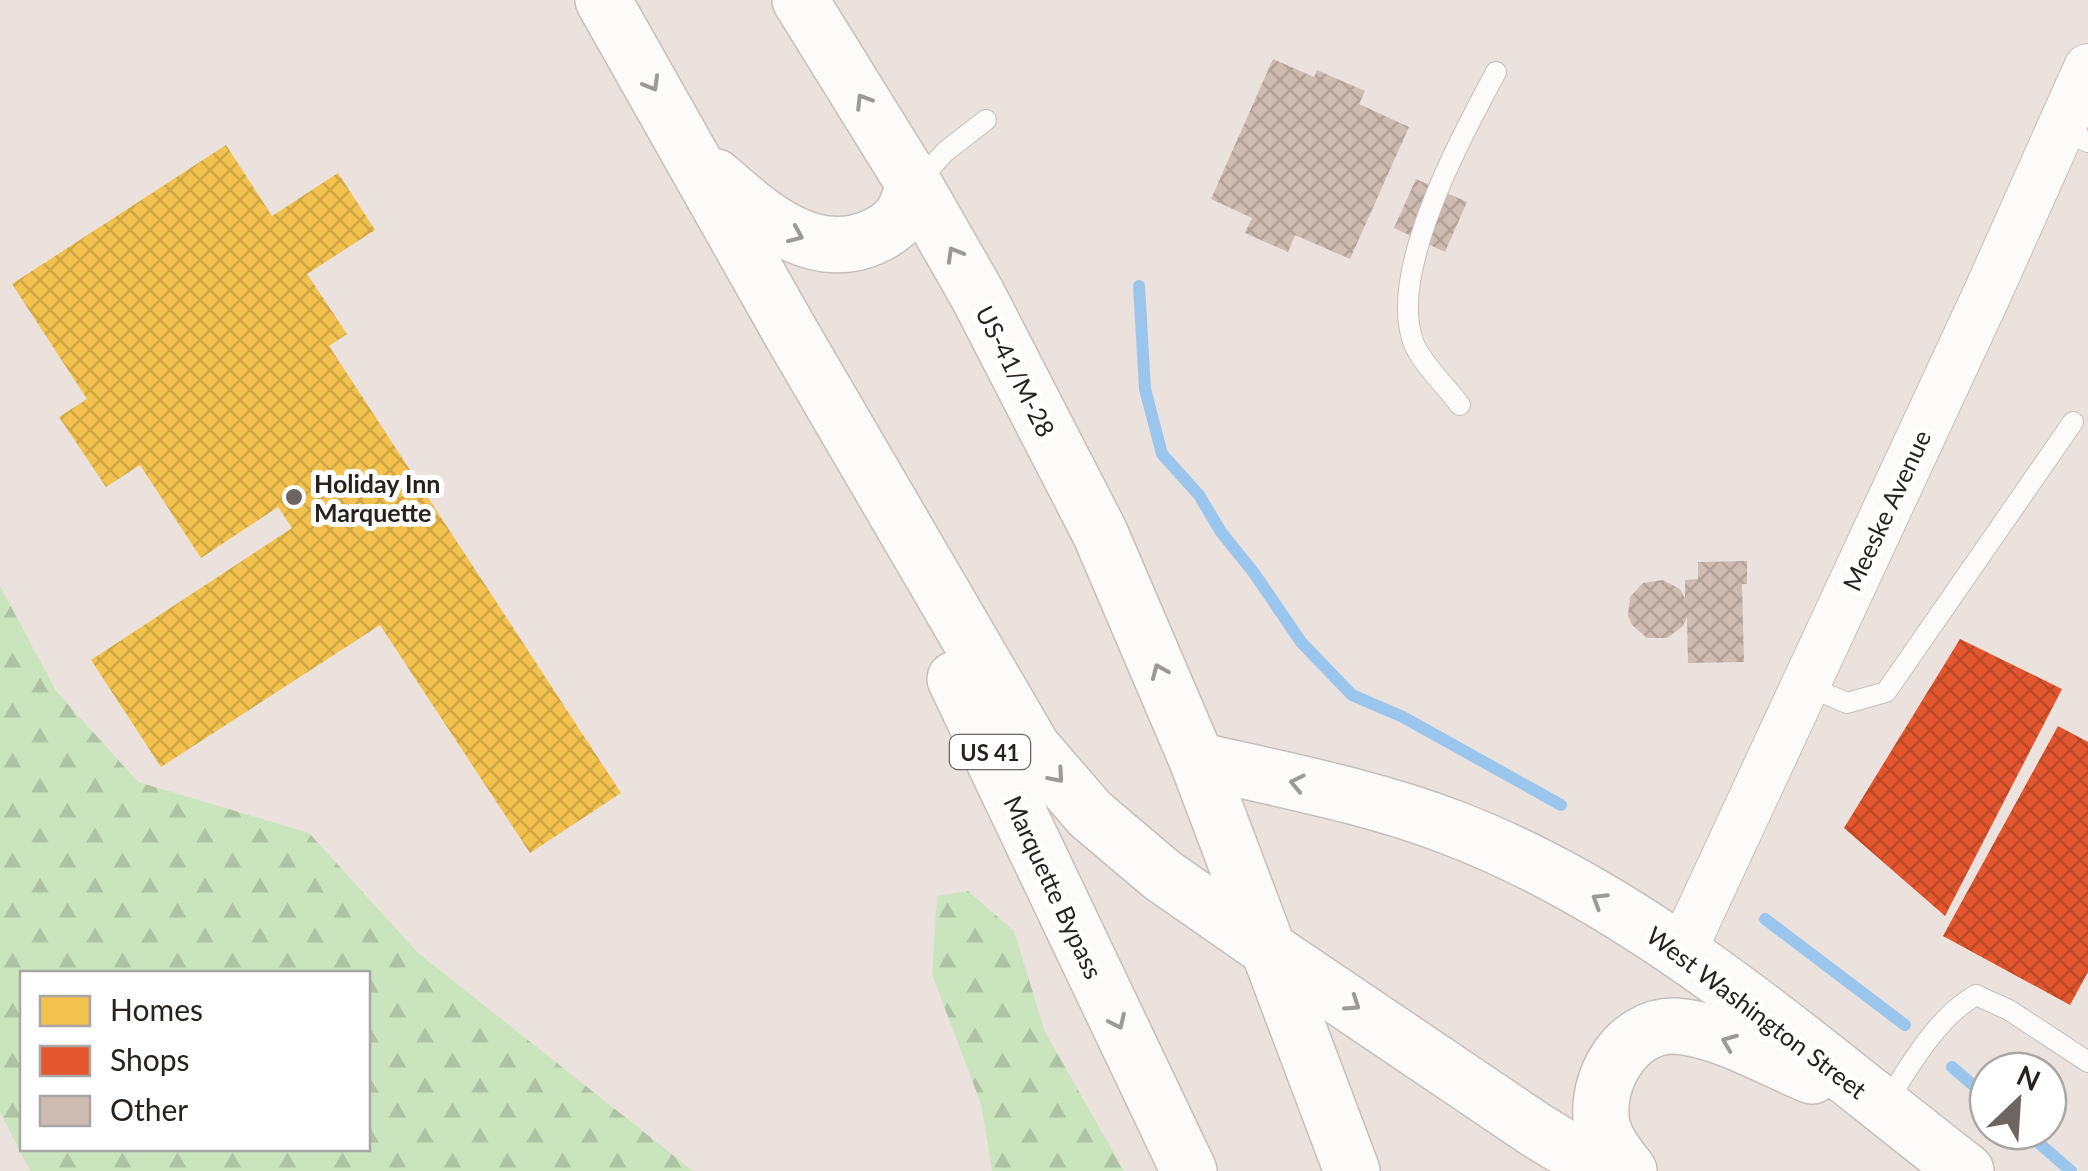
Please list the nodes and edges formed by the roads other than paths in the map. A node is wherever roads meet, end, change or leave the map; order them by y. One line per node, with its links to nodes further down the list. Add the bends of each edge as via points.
1 (603, 0): 7 (main road, US 41, one-way to 7)
2 (800, 0): 8 (main road, US-41/M-28, one-way to 2)
3 (2088, 68): 6 (street, Meeske Avenue)
4 (1496, 72): 10 (lane, via 1426,223 1405,304 1414,346)
5 (986, 120): 8 (lane)
6 (2074, 136): 12 (street, Meeske Avenue)
7 (691, 156): 8 (main road, one-way to 8, via 783,230 837,246 886,232 902,215); 9 (main road, US 41)
8 (914, 184): 13 (main road, US-41/M-28, one-way to 8, via 1100,533)
9 (791, 333): 14 (main road, one-way to 14, via 1033,748 1090,814 1162,875); 18 (main road, Marquette Bypass / US 41, one-way to 18)
10 (1460, 405)
11 (2073, 422): 12 (lane, via 1886,692 1847,703)
12 (1805, 685): 15 (street, Meeske Avenue)
13 (1197, 760): 14 (main road); 15 (main road, West Washington Street, one-way to 13, via 1570,882 1454,828 1358,796)
14 (1271, 951): 19 (main road); 20 (main road, one-way to 20)
15 (1682, 951): 17 (main road, West Washington Street)
16 (2088, 1062): 17 (lane, via 1976,996 1946,1020)
17 (1883, 1107): 21 (main road, one-way to 21, via 1698,1029 1651,1030 1617,1059 1602,1100 1602,1125); 22 (main road, West Washington Street)
18 (1189, 1171)
19 (1352, 1171)
20 (1604, 1171)
21 (1629, 1171)
22 (1966, 1171)

